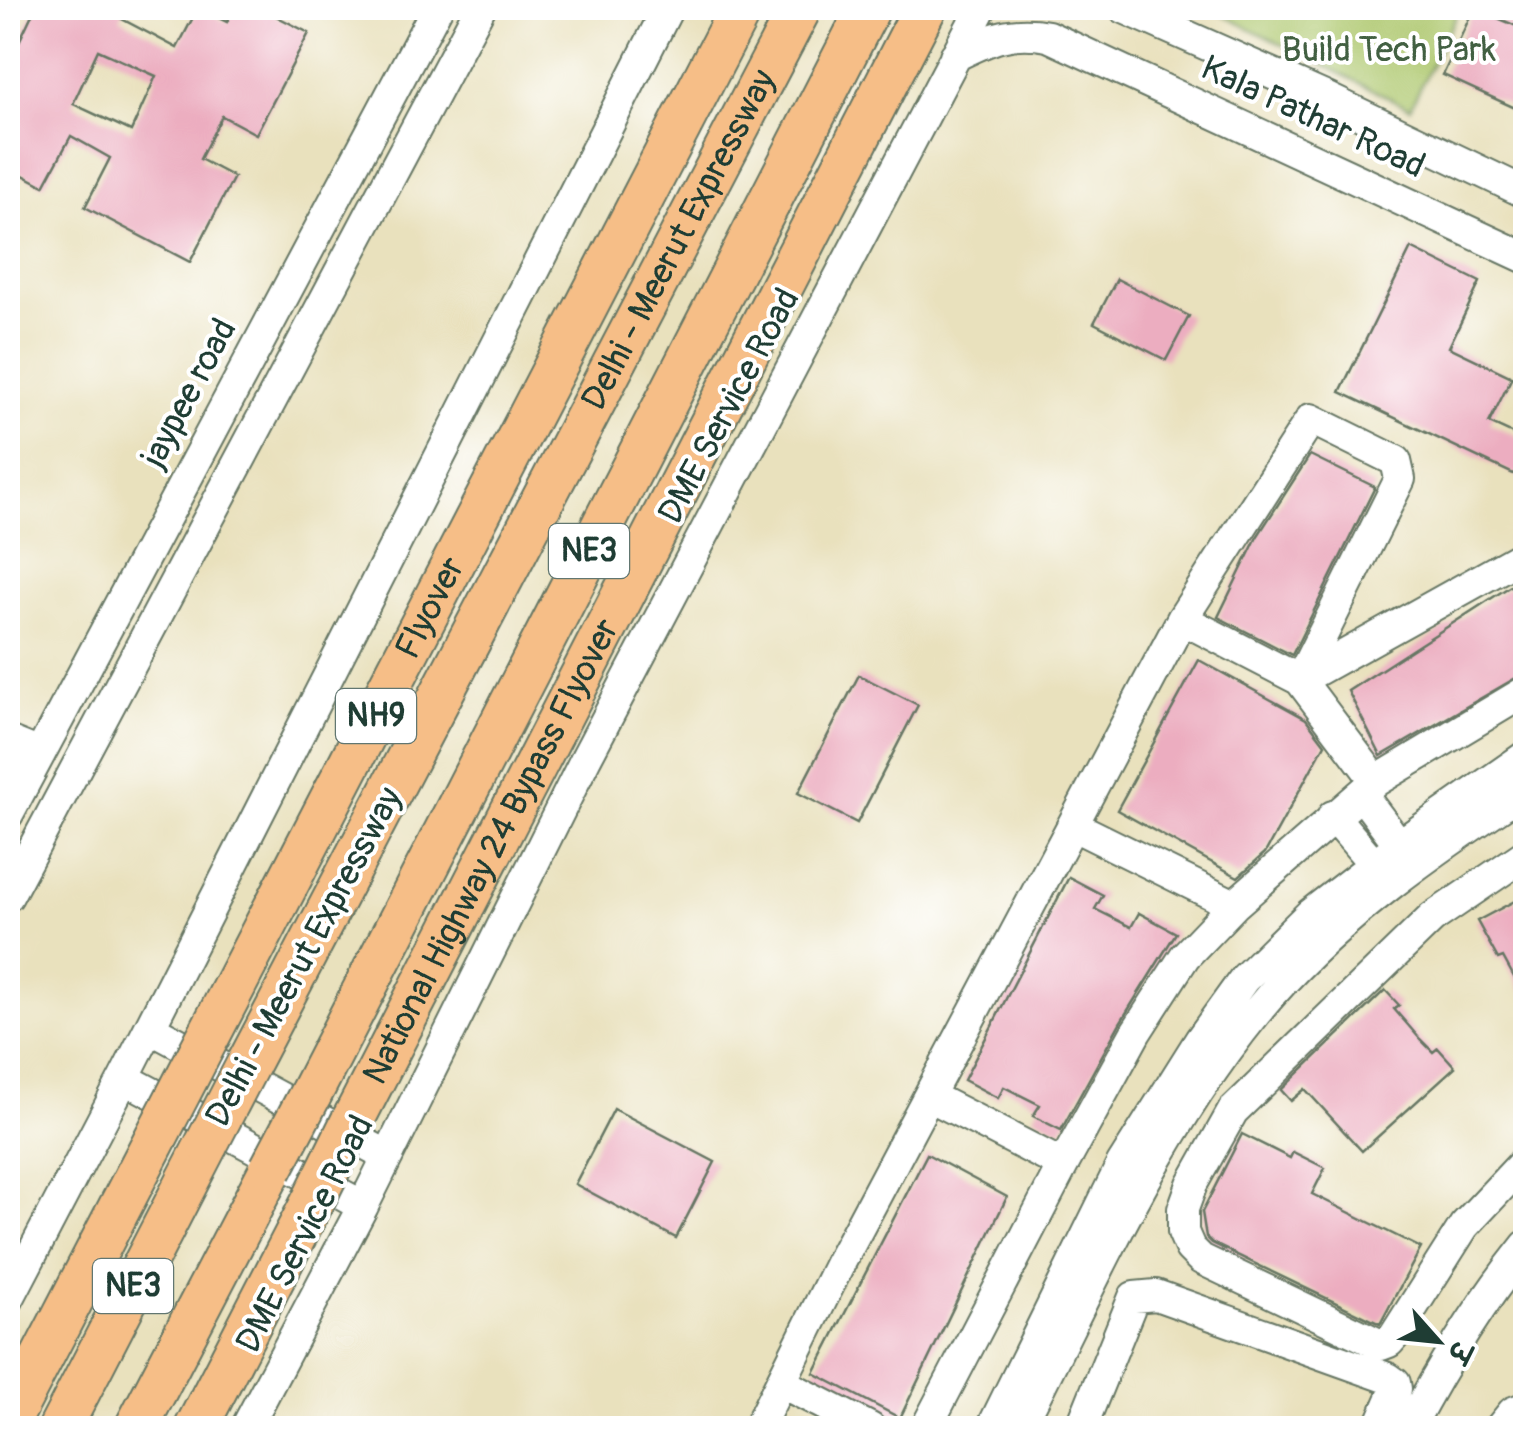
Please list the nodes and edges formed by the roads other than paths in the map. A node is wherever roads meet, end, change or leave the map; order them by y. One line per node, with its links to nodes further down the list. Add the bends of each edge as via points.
1 (437, 8): 11 (street, jaypee road)
2 (480, 8): 12 (street)
3 (668, 8): 31 (street)
4 (741, 8): 42 (highway, Flyover / NH9, bridge)
5 (800, 8): 44 (highway, Delhi - Meerut Expressway / NE3, bridge)
6 (869, 8): 45 (highway, Delhi - Meerut Expressway / NE3, bridge)
7 (925, 8): 46 (highway, National Highway 24 Bypass Flyover, bridge)
8 (981, 8): 10 (street, DME Service Road)
9 (1124, 8): 13 (street, Kala Pathar Road)
10 (955, 56): 14 (street, Kala Pathar Road, via 1024,31 1048,36); 34 (street, DME Service Road, via 586,758)
11 (360, 151): 12 (street); 20 (street, jaypee road)
12 (394, 170): 29 (street)
13 (1526, 193)
14 (1526, 258)
15 (1526, 554): 17 (street)
16 (1182, 619): 17 (street); 17 (street, via 1311,419 1396,461 1400,478); 26 (street)
17 (1300, 680): 22 (street)
18 (1526, 691): 22 (street)
19 (8, 741): 20 (street)
20 (40, 754): 24 (street, jaypee road)
21 (1526, 756): 28 (street)
22 (1369, 788): 25 (street); 28 (street)
23 (1526, 789): 28 (street)
24 (10, 803)
25 (1333, 816): 28 (street); 30 (street)
26 (1074, 826): 30 (street); 33 (street)
27 (1526, 854): 35 (street, via 1432,918 1233,1111 1192,1184 1183,1232 1201,1259 1380,1345 1395,1335 1464,1226)
28 (1395, 865): 43 (street, via 1225,1052 1149,1171); 51 (street, via 1310,914 1244,979 1200,1040 1122,1164)
29 (8, 896)
30 (1234, 905): 36 (street, via 1184,956)
31 (150, 1028): 32 (street); 34 (street)
32 (124, 1078): 37 (street); 39 (street)
33 (931, 1097): 36 (street); 40 (street)
34 (388, 1156): 37 (street, DME Service Road)
35 (1526, 1160)
36 (1063, 1165): 50 (street)
37 (363, 1206): 47 (street, DME Service Road)
38 (1526, 1246): 54 (street, via 1490,1290)
39 (8, 1300)
40 (782, 1383): 48 (street); 49 (street)
41 (1526, 1407): 55 (street)
42 (8, 1424)
43 (1030, 1425)
44 (60, 1428)
45 (136, 1428)
46 (196, 1428)
47 (246, 1428)
48 (758, 1428)
49 (870, 1428)
50 (926, 1428)
51 (992, 1428)
52 (1081, 1428): 53 (street, via 1134,1297 1144,1295 1388,1378 1396,1390)
53 (1379, 1428)
54 (1409, 1428)
55 (1500, 1428)

